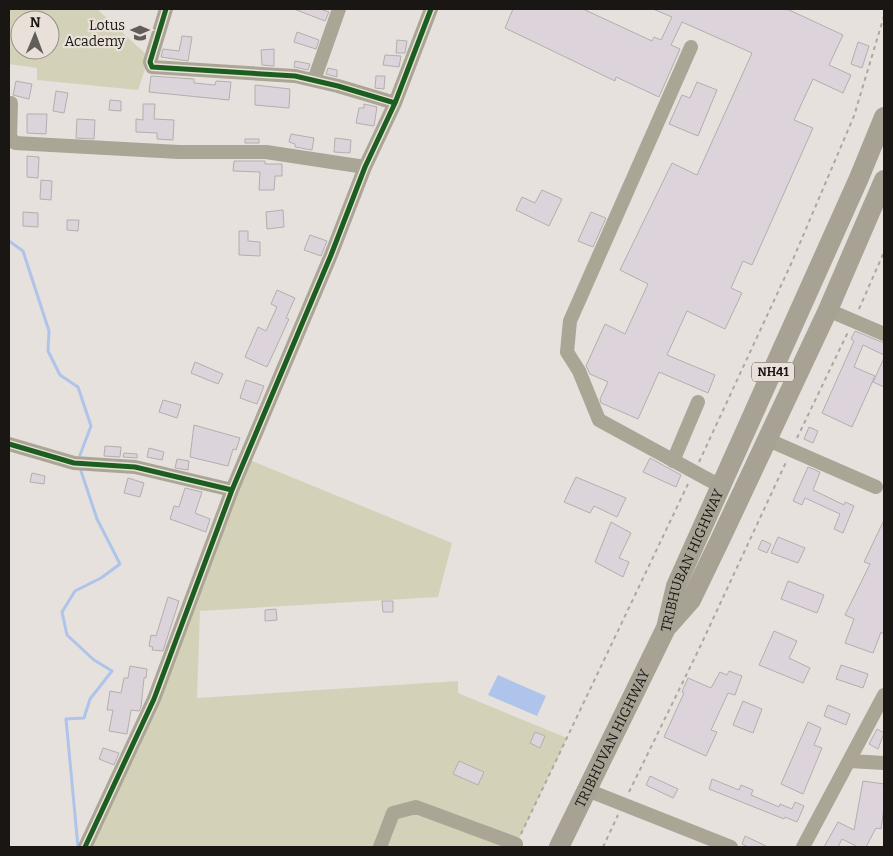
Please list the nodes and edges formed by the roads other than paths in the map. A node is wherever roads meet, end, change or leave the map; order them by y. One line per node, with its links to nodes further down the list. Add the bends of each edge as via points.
1 (166, 9): 5 (street, via 150,62 152,67 224,70)
2 (339, 9): 5 (street)
3 (431, 9): 7 (street)
4 (691, 46): 16 (street, via 570,321 567,352 599,420)
5 (314, 80): 7 (street)
6 (11, 103): 9 (street, via 10,137 15,143 170,152 266,152)
7 (395, 103): 9 (street)
8 (884, 117): 17 (highway, TRIBHUBAN HIGHWAY / NH41)
9 (365, 167): 19 (street)
10 (884, 180): 11 (highway, TRIBHUBAN HIGHWAY / NH41)
11 (828, 310): 12 (street); 14 (highway, TRIBHUBAN HIGHWAY / NH41)
12 (884, 334)
13 (698, 402): 16 (street)
14 (766, 439): 18 (street); 20 (highway, TRIBHUBAN HIGHWAY / NH41, via 691,600)
15 (9, 444): 19 (street, via 74,463 135,467)
16 (673, 461): 17 (street)
17 (722, 487): 20 (highway, TRIBHUBAN HIGHWAY / NH41, via 676,586)
18 (876, 487)
19 (232, 490): 26 (street, via 154,699)
20 (666, 628): 24 (highway, TRIBHUVAN HIGHWAY / NH41)
21 (884, 695): 22 (street)
22 (849, 761): 23 (street, via 857,764); 30 (street)
23 (884, 763)
24 (587, 790): 28 (highway, TRIBHUVAN HIGHWAY / NH41); 29 (street)
25 (516, 844): 27 (street, via 416,807 393,813)
26 (85, 847)
27 (380, 847)
28 (559, 847)
29 (731, 847)
30 (803, 847)

